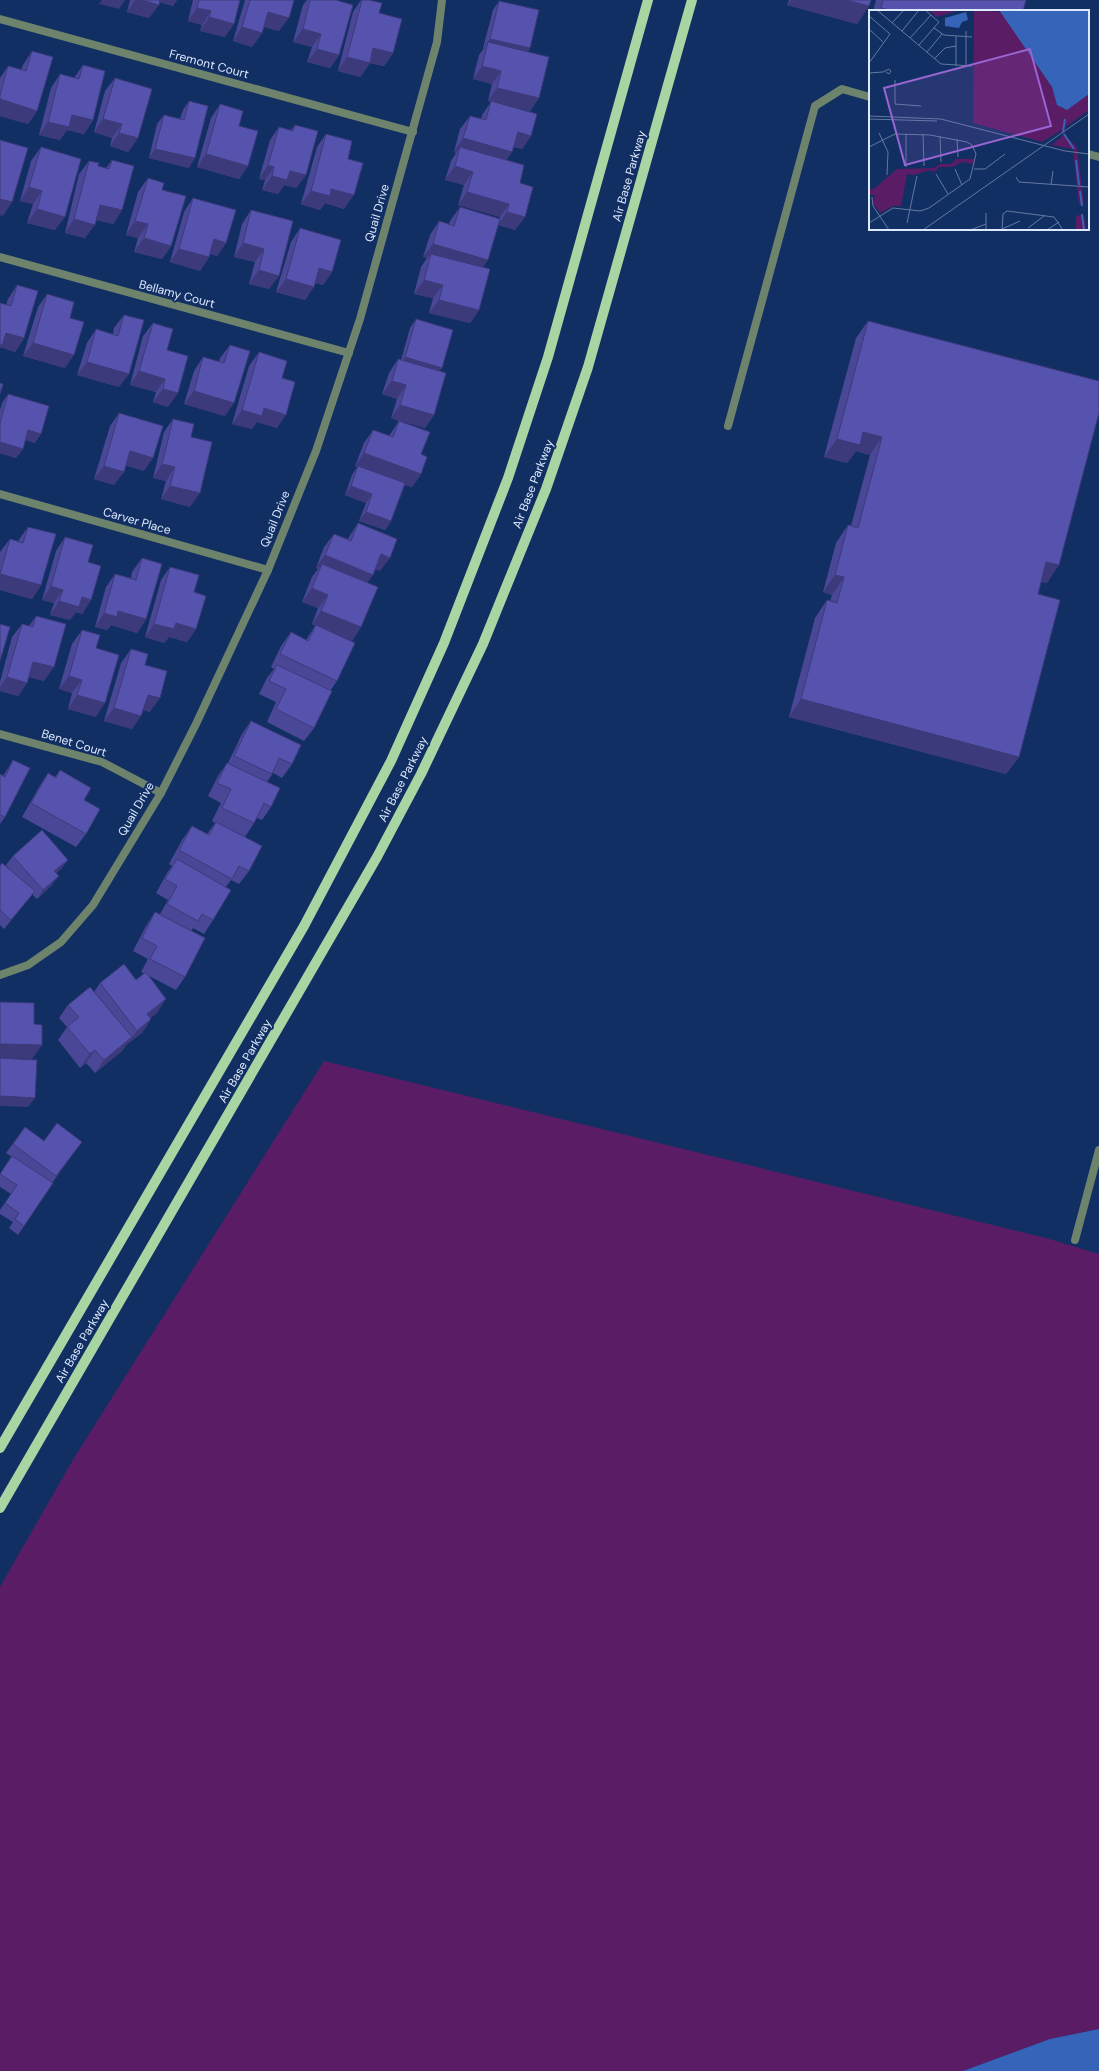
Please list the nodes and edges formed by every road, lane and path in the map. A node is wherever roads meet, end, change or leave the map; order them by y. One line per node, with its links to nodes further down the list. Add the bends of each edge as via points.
1 (442, 0): 6 (street, Quail Drive, via 437,42)
2 (648, 0): 20 (main road, Air Base Parkway, via 548,357 508,478 444,643 391,761 304,926)
3 (692, 0): 21 (main road, Air Base Parkway, via 588,367 546,489 483,644 421,774 373,864)
4 (0, 20): 6 (street, Fremont Court)
5 (869, 97): 11 (street, via 842,89 814,106)
6 (413, 132): 10 (street, Quail Drive)
7 (1089, 154): 8 (street)
8 (1099, 157)
9 (0, 257): 10 (street, Bellamy Court)
10 (349, 353): 13 (street, Quail Drive, via 316,451)
11 (728, 426)
12 (0, 494): 13 (street, Carver Place)
13 (268, 570): 15 (street, Quail Drive)
14 (0, 734): 15 (street, Benet Court, via 102,762)
15 (161, 793): 16 (street, Quail Drive, via 93,905 61,942 28,965)
16 (0, 975)
17 (1099, 1150): 18 (street)
18 (1096, 1170): 19 (street)
19 (1075, 1240)
20 (0, 1448)
21 (0, 1508)

